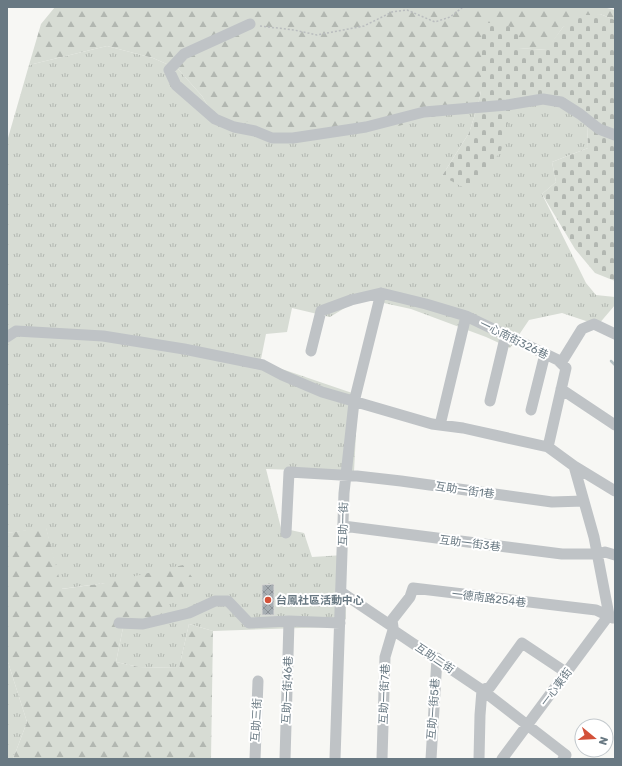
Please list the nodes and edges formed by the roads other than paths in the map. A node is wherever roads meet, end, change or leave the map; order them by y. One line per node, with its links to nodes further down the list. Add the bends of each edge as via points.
1 (250, 24): 2 (street, via 184,54 169,70 176,85 214,119 234,127 272,138 293,138 366,127 424,112 543,100 560,102 599,129)
2 (615, 135)
3 (381, 293): 4 (street, 一心南街326巷); 8 (street, via 321,311); 13 (street, 互助一街)
4 (466, 316): 5 (street, 一心南街326巷); 15 (street)
5 (506, 334): 9 (street, 一心南街326巷); 12 (street)
6 (615, 334): 10 (street, via 594,324 582,329)
7 (7, 337): 13 (street, via 16,331 103,336 184,349 263,365 322,392)
8 (311, 351)
9 (545, 354): 10 (street, 一心南街326巷); 14 (street)
10 (561, 363): 11 (street, 一心南街326巷, via 566,368)
11 (561, 389): 16 (street); 17 (street, 一心南街326巷)
12 (490, 401)
13 (354, 402): 15 (street); 19 (street, 互助一街)
14 (532, 410)
15 (440, 425): 17 (street)
16 (615, 425)
17 (548, 447): 18 (street)
18 (574, 466): 20 (street); 21 (street)
19 (345, 475): 21 (street, 互助一街1巷, via 552,502); 22 (street, 互助一街); 23 (street, 互助一街1巷, via 289,472)
20 (615, 491)
21 (584, 501): 24 (street)
22 (343, 526): 24 (street, 互助一街3巷, via 562,554); 26 (street, 互助一街)
23 (286, 533)
24 (598, 554): 25 (street, 互助一街3巷, via 605,552); 27 (street)
25 (615, 555)
26 (341, 592): 30 (street, 互助一街); 31 (street, 互助二街)
27 (612, 617): 31 (street, 一德南路254巷, via 596,610 412,588 410,597 392,620); 33 (street, 一心東街)
28 (289, 621): 29 (street, via 249,623 228,601 215,601 189,613 143,624); 30 (street); 38 (street, 互助一街46巷)
29 (119, 622)
30 (340, 623): 39 (street, 互助一街)
31 (393, 629): 32 (street, 互助二街); 40 (street, 互助一街7巷, via 385,658)
32 (437, 658): 35 (street, 互助二街); 41 (street, 互助一街5巷)
33 (567, 673): 35 (street, via 522,643 490,687); 36 (street, 一心東街)
34 (258, 681): 37 (street, 互助三街)
35 (482, 690): 36 (street, 互助二街); 42 (street)
36 (528, 726): 43 (street, 一心東街); 44 (street, 互助二街, via 566,755)
37 (255, 759)
38 (285, 759)
39 (335, 759)
40 (382, 759)
41 (431, 759)
42 (479, 759)
43 (502, 759)
44 (563, 759)

